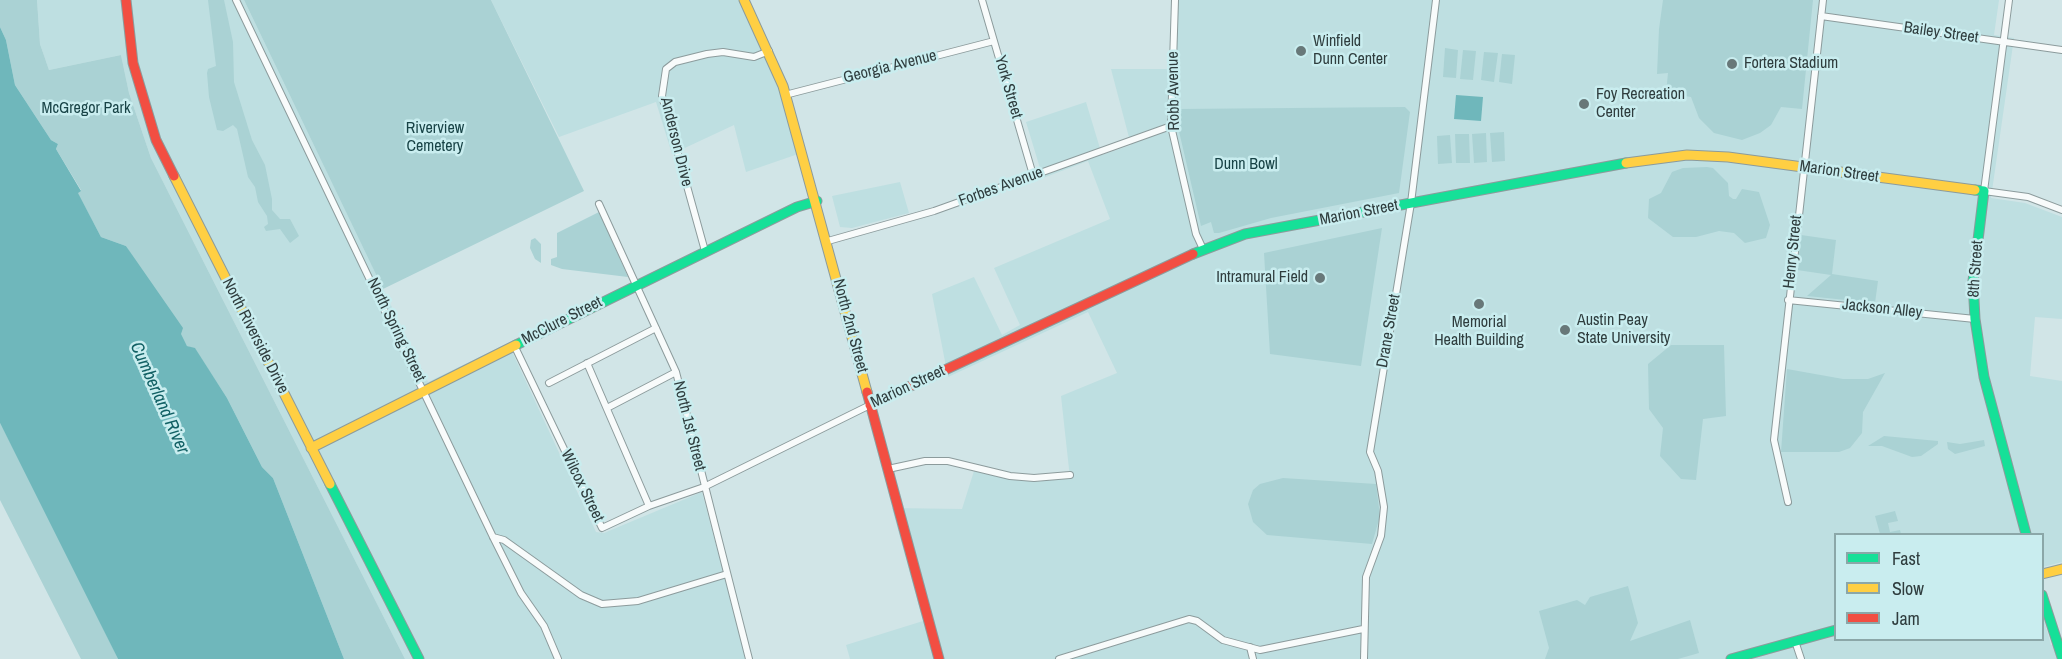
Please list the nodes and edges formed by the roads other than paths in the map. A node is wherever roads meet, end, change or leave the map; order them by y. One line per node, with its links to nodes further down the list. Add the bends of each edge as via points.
1 (126, 0): 37 (main road, North Riverside Drive, via 134,63 156,140)
2 (236, 0): 34 (street, North Spring Street)
3 (744, 0): 13 (main road, North 2nd Street)
4 (982, 0): 10 (street, York Street)
5 (1175, 0): 15 (street, Robb Avenue)
6 (1436, 0): 20 (street, Drane Street)
7 (1823, 0): 9 (street, Henry Street)
8 (2010, 0): 11 (street, 8th Street)
9 (1821, 16): 11 (street, Bailey Street); 16 (street, Henry Street)
10 (994, 41): 14 (street, Georgia Avenue); 17 (street, York Street)
11 (2004, 43): 12 (street, Bailey Street); 18 (street, 8th Street)
12 (2062, 50)
13 (769, 51): 14 (main road, North 2nd Street); 25 (street, Anderson Drive, via 754,57 723,52 706,54 666,69 662,96)
14 (785, 95): 19 (main road, North 2nd Street)
15 (1171, 126): 17 (street, Forbes Avenue); 24 (street, Robb Avenue)
16 (1803, 167): 18 (main road, Marion Street); 20 (main road, Marion Street, via 1728,157 1652,158); 27 (street, Henry Street)
17 (1033, 175): 23 (street, Forbes Avenue, via 934,211)
18 (1984, 191): 22 (street, Marion Street, via 2028,197); 28 (main road, 8th Street, via 1973,281)
19 (817, 201): 23 (main road, North 2nd Street); 25 (main road, McClure Street)
20 (1411, 203): 24 (main road, Marion Street, via 1245,234); 49 (street, Drane Street, via 1370,452 1378,471 1384,507 1381,536 1366,577)
21 (599, 204): 26 (street, North 1st Street)
22 (2062, 210)
23 (828, 241): 35 (main road, North 2nd Street)
24 (1203, 249): 35 (main road, Marion Street)
25 (705, 251): 26 (main road, McClure Street)
26 (634, 285): 29 (street, North 1st Street); 30 (main road, McClure Street)
27 (1788, 300): 28 (street, Jackson Alley); 41 (street, Henry Street, via 1774,440)
28 (1975, 320): 43 (main road, 8th Street, via 1984,377)
29 (656, 328): 31 (street); 32 (street, North 1st Street)
30 (514, 345): 34 (main road, McClure Street); 42 (street, Wilcox Street, via 602,528)
31 (587, 363): 33 (street); 36 (street)
32 (676, 372): 36 (street); 40 (street, North 1st Street)
33 (549, 383)
34 (425, 391): 37 (main road, McClure Street); 44 (street, North Spring Street)
35 (870, 405): 38 (main road, North 2nd Street); 40 (street, Marion Street)
36 (607, 408): 42 (street)
37 (311, 448): 54 (main road, North Riverside Drive)
38 (888, 469): 39 (street, via 948,461 1010,476); 57 (main road, North 2nd Street)
39 (1070, 475)
40 (704, 487): 42 (street, Wilcox Street); 46 (street, North 1st Street)
41 (1788, 502)
42 (649, 506)
43 (2026, 533)
44 (494, 537): 46 (street, via 504,540 581,595 602,604 638,601); 55 (street, North Spring Street)
45 (2062, 569): 47 (main road)
46 (727, 574): 56 (street, North 1st Street)
47 (2044, 574)
48 (2044, 598): 53 (main road)
49 (1363, 629): 52 (street, via 1270,650); 60 (street, Drane Street)
50 (1834, 631): 51 (main road)
51 (1795, 641): 61 (main road); 62 (street)
52 (1250, 647): 58 (street, via 1222,640 1189,619); 59 (street)
53 (2062, 657)
54 (419, 659)
55 (558, 659)
56 (749, 659)
57 (939, 659)
58 (1059, 659)
59 (1253, 659)
60 (1364, 659)
61 (1731, 659)
62 (1801, 659)

